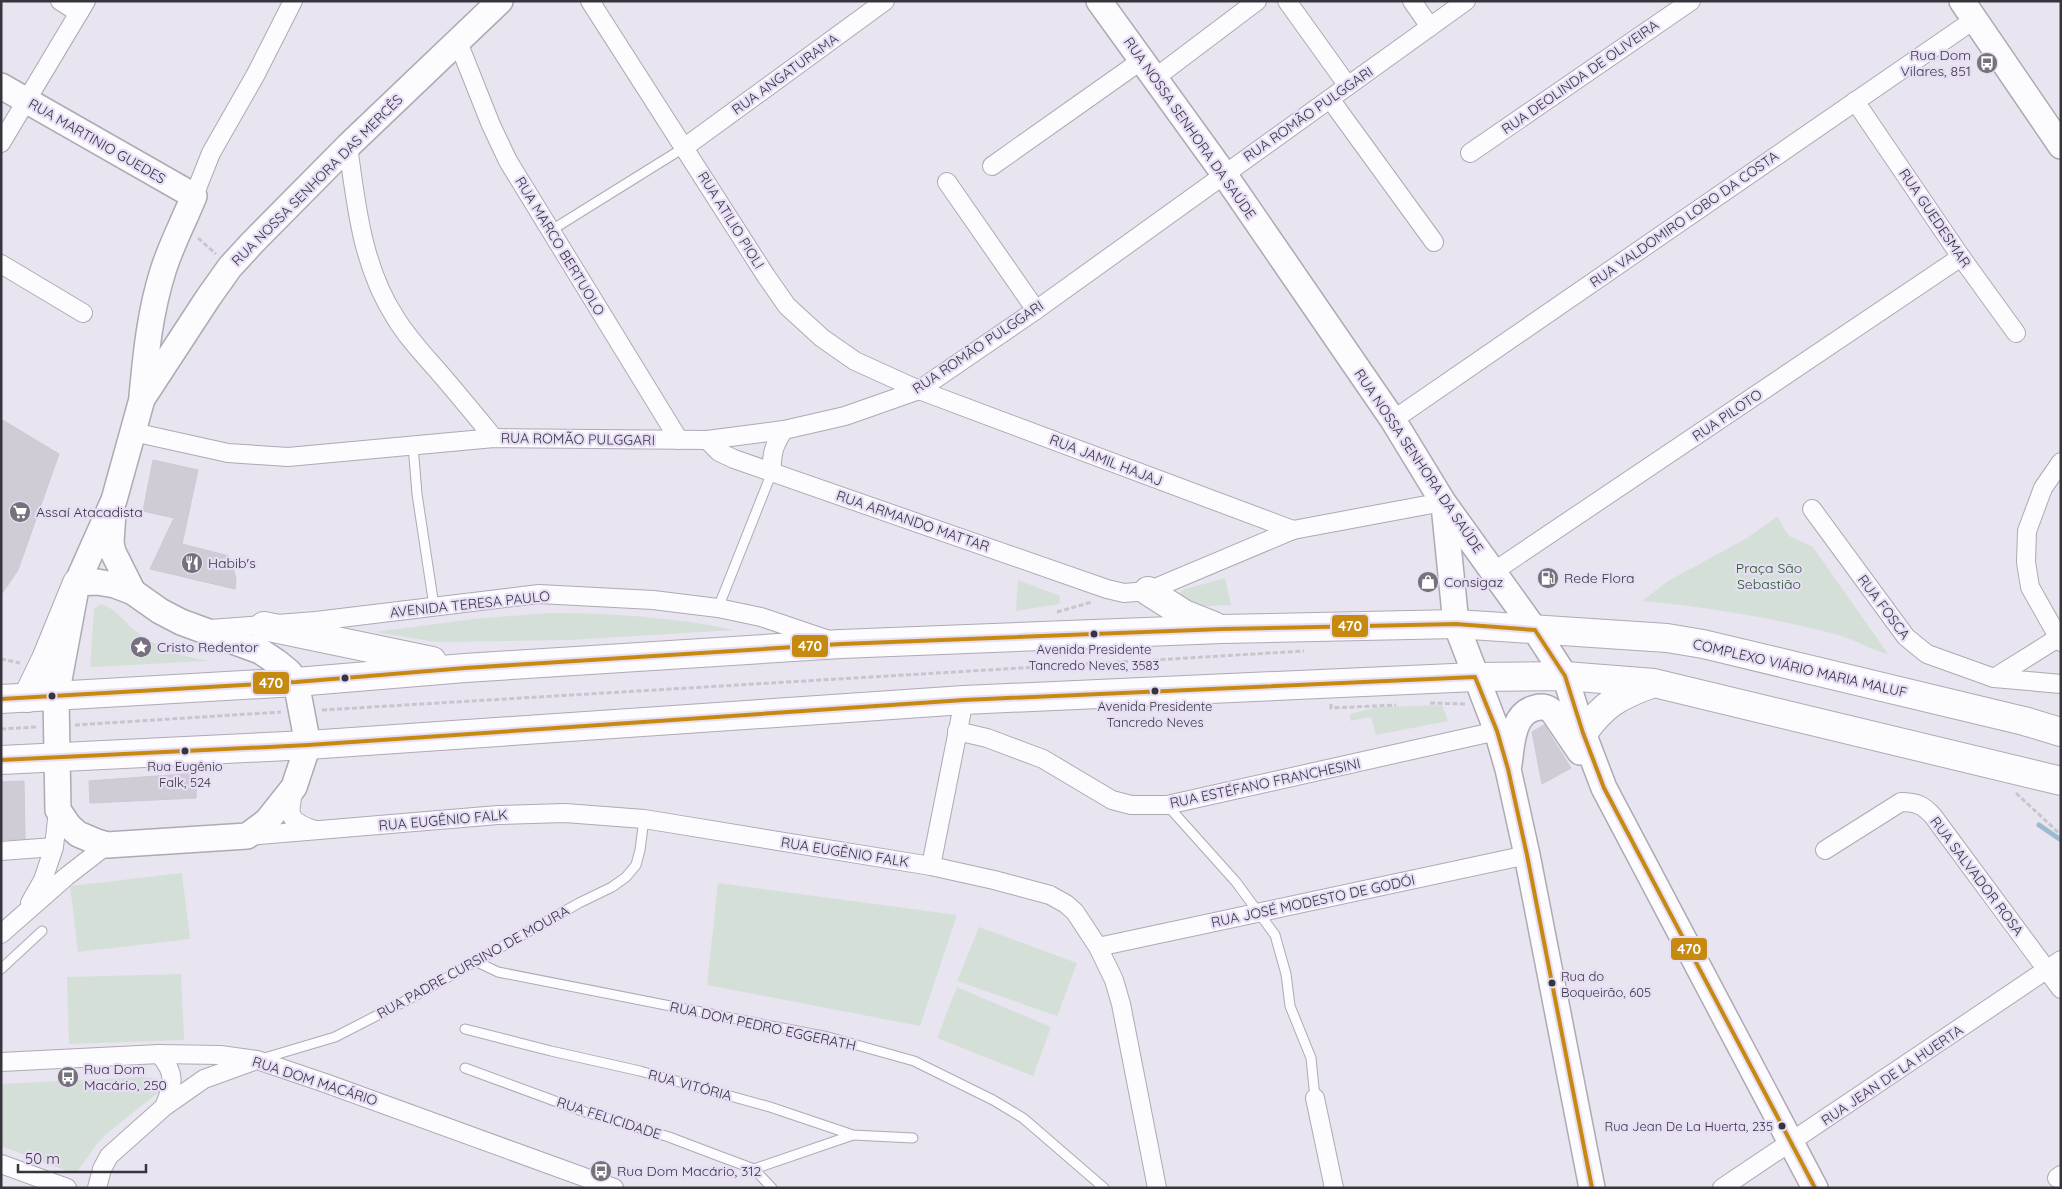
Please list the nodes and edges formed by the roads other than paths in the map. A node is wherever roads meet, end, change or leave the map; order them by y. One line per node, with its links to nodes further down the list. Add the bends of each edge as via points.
1 (60, 1): 12 (street)
2 (293, 1): 30 (street, via 212,153)
3 (500, 1): 15 (main road, RUA NOSSA SENHORA DAS MERCÊS)
4 (590, 1): 25 (street, RUA ATILIO PIOLI)
5 (885, 1): 25 (street, RUA ANGATURAMA)
6 (1099, 1): 16 (main road, RUA NOSSA SENHORA DA SAÚDE)
7 (1257, 1): 16 (street)
8 (1287, 1): 18 (street)
9 (1412, 1): 14 (street)
10 (1466, 1): 14 (street, RUA ROMÃO PULGGARI)
11 (1691, 1): 26 (street, RUA DEOLINDA DE OLIVEIRA)
12 (82, 7): 20 (street)
13 (1969, 10): 21 (street, RUA VALDOMIRO LOBO DA COSTA); 24 (main road)
14 (1430, 27): 18 (street, RUA ROMÃO PULGGARI)
15 (458, 42): 23 (main road, RUA NOSSA SENHORA DAS MERCÊS); 31 (street, RUA MARCO BERTUOLO, via 508,161)
16 (1148, 69): 27 (street); 28 (main road, RUA NOSSA SENHORA DA SAÚDE)
17 (1, 86): 20 (main road, RUA MARTINIO GUEDES)
18 (1348, 86): 19 (street, RUA ROMÃO PULGGARI)
19 (1330, 99): 28 (street, RUA ROMÃO PULGGARI); 32 (street)
20 (26, 101): 22 (street); 30 (main road, RUA MARTINIO GUEDES)
21 (1855, 101): 33 (street, RUA GUEDESMAR); 40 (street, RUA VALDOMIRO LOBO DA COSTA)
22 (1, 143)
23 (348, 146): 39 (main road, RUA NOSSA SENHORA DAS MERCÊS, via 230,268); 43 (street, via 364,246 394,317)
24 (2061, 146)
25 (685, 147): 31 (lane); 38 (street, RUA ATILIO PIOLI, via 787,306 855,362)
26 (1470, 153)
27 (992, 166)
28 (1224, 174): 35 (street, RUA ROMÃO PULGGARI); 40 (main road, RUA NOSSA SENHORA DA SAÚDE)
29 (948, 182): 35 (street)
30 (194, 196): 39 (main road, via 164,270 150,319)
31 (550, 231): 44 (street, RUA MARCO BERTUOLO)
32 (1434, 242)
33 (1962, 258): 37 (street, RUA GUEDESMAR); 53 (street, RUA PILOTO)
34 (1, 264): 36 (street)
35 (1036, 310): 38 (street, RUA ROMÃO PULGGARI)
36 (83, 313)
37 (2016, 333)
38 (919, 390): 41 (street, RUA ROMÃO PULGGARI, via 846,416); 52 (street, RUA JAMIL HAJAJ)
39 (142, 399): 42 (main road, RUA NOSSA SENHORA DAS MERCÊS)
40 (1393, 420): 50 (main road, RUA NOSSA SENHORA DA SAÚDE)
41 (784, 430): 45 (street, RUA ROMÃO PULGGARI); 48 (street, via 773,449)
42 (133, 432): 46 (street, RUA ROMÃO PULGGARI, via 228,453 262,457); 49 (main road, RUA NOSSA SENHORA DAS MERCÊS)
43 (494, 438): 44 (street, RUA ROMÃO PULGGARI); 46 (street, RUA ROMÃO PULGGARI)
44 (680, 440): 45 (street, RUA ROMÃO PULGGARI)
45 (707, 440): 48 (street, RUA ARMANDO MATTAR, via 734,459)
46 (413, 445): 57 (lane)
47 (2061, 462): 64 (street, via 2044,488 2028,531 2026,562 2030,588)
48 (772, 472): 56 (street, RUA ARMANDO MATTAR, via 1106,590); 58 (lane)
49 (114, 500): 54 (main road, RUA NOSSA SENHORA DAS MERCÊS); 55 (main road, AVENIDA TERESA PAULO, via 111,543)
50 (1444, 502): 52 (street); 53 (main road, RUA NOSSA SENHORA DA SAÚDE); 59 (main road)
51 (1812, 509): 69 (street, RUA FOSCA, via 1917,648)
52 (1293, 530): 56 (street)
53 (1493, 572): 63 (main road, RUA NOSSA SENHORA DA SAÚDE)
54 (77, 583): 55 (main road, AVENIDA TERESA PAULO, via 96,582); 73 (main road, RUA NOSSA SENHORA DAS MERCÊS); 74 (highway, via 46,659)
55 (133, 592): 61 (main road, AVENIDA TERESA PAULO, via 160,611)
56 (1136, 592): 62 (highway)
57 (434, 606): 58 (street, AVENIDA TERESA PAULO, via 539,594 653,600); 60 (street, AVENIDA TERESA PAULO)
58 (718, 608): 65 (street, AVENIDA TERESA PAULO, via 761,617)
59 (1456, 624): 62 (highway); 63 (highway); 68 (main road)
60 (264, 626): 61 (street, AVENIDA TERESA PAULO); 66 (highway)
61 (200, 629): 70 (main road, via 260,651 289,672)
62 (1222, 629): 65 (highway)
63 (1535, 630): 67 (main road, RUA NOSSA SENHORA DA SAÚDE); 77 (highway, COMPLEXO VIÁRIO MARIA MALUF, via 1667,638 1703,644)
64 (2059, 640): 69 (street)
65 (841, 644): 66 (highway)
66 (465, 668): 70 (highway)
67 (1565, 676): 68 (highway); 71 (highway); 81 (main road, RUA NOSSA SENHORA DA SAÚDE)
68 (1475, 677): 75 (highway); 79 (main road)
69 (1994, 678): 72 (street, RUA FOSCA)
70 (296, 682): 73 (highway); 82 (main road)
71 (1654, 683): 81 (highway, via 1626,693 1608,704 1596,714); 85 (highway)
72 (2061, 684)
73 (56, 696): 74 (highway); 83 (main road, RUA NOSSA SENHORA DAS MERCÊS)
74 (14, 699)
75 (964, 700): 78 (street); 82 (highway)
76 (2061, 718): 77 (highway)
77 (2024, 721): 80 (highway, COMPLEXO VIÁRIO MARIA MALUF)
78 (957, 731): 91 (street, RUA ESTÉFANO FRANCHESINI, via 987,738 1042,759 1112,800 1131,805); 101 (street)
79 (1497, 731): 86 (main road); 91 (street, RUA ESTÉFANO FRANCHESINI)
80 (2061, 732)
81 (1583, 733): 89 (main road, RUA NOSSA SENHORA DA SAÚDE)
82 (308, 746): 83 (highway); 88 (main road)
83 (56, 757): 84 (highway); 92 (main road, RUA NOSSA SENHORA DAS MERCÊS)
84 (1, 760)
85 (1979, 761): 87 (highway); 90 (highway)
86 (1508, 769): 89 (main road, via 1519,718 1526,711 1541,706 1558,718); 100 (main road)
87 (2061, 781)
88 (294, 787): 94 (street, RUA EUGÊNIO FALK, via 289,809 292,817 300,825); 95 (main road, via 268,821)
89 (1604, 788): 120 (main road, RUA NOSSA SENHORA DA SAÚDE)
90 (2061, 799)
91 (1167, 806): 103 (lane)
92 (58, 810): 96 (main road, RUA EUGÊNIO FALK, via 78,834); 97 (street)
93 (644, 819): 94 (street, RUA EUGÊNIO FALK, via 536,813); 101 (street, RUA EUGÊNIO FALK); 107 (lane, RUA PADRE CURSINO DE MOURA, via 636,865 626,877)
94 (318, 831): 95 (street, RUA EUGÊNIO FALK)
95 (247, 836): 96 (main road, RUA EUGÊNIO FALK)
96 (107, 845): 102 (street)
97 (54, 848): 99 (street); 102 (street, via 43,880)
98 (1825, 850): 108 (street, RUA SALVADOR ROSA, via 1901,802 1924,806)
99 (1, 851)
100 (1527, 855): 103 (street, RUA JOSÉ MODESTO DE GODÓI); 130 (main road)
101 (931, 866): 106 (street, RUA EUGÊNIO FALK, via 1050,895 1075,912)
102 (24, 912): 105 (street)
103 (1260, 912): 106 (street, RUA JOSÉ MODESTO DE GODÓI); 116 (lane, via 1275,936 1286,974 1290,1006 1311,1058)
104 (42, 931): 109 (lane)
105 (1, 934)
106 (1098, 947): 128 (street, RUA EUGÊNIO FALK, via 1121,1004)
107 (475, 961): 113 (lane, RUA PADRE CURSINO DE MOURA, via 335,1037); 127 (lane, RUA DOM PEDRO EGGERATH, via 498,972 828,1037 914,1061 1023,1118)
108 (2054, 965): 110 (street, RUA SALVADOR ROSA); 120 (street, RUA JEAN DE LA HUERTA)
109 (1, 969)
110 (2061, 989)
111 (465, 1029): 118 (lane, RUA VITÓRIA, via 640,1071 770,1107)
112 (160, 1054): 113 (street, RUA DOM MACÁRIO, via 220,1054); 114 (street, RUA DOM MACÁRIO); 117 (street, via 172,1077 172,1087)
113 (257, 1060): 117 (street, via 204,1079); 125 (street, RUA DOM MACÁRIO)
114 (1, 1062)
115 (465, 1068): 122 (lane, RUA FELICIDADE, via 582,1111 669,1137)
116 (1315, 1098): 129 (street)
117 (164, 1107): 124 (street, via 109,1156)
118 (853, 1135): 119 (lane, RUA VITÓRIA); 122 (lane)
119 (913, 1138)
120 (1791, 1143): 131 (street, RUA JEAN DE LA HUERTA); 132 (main road, RUA NOSSA SENHORA DA SAÚDE)
121 (1, 1164): 123 (street)
122 (754, 1170): 126 (lane, RUA FELICIDADE)
123 (67, 1188)
124 (97, 1188)
125 (614, 1188)
126 (772, 1188)
127 (1104, 1188)
128 (1157, 1188)
129 (1334, 1188)
130 (1592, 1188)
131 (1722, 1188)
132 (1815, 1188)

